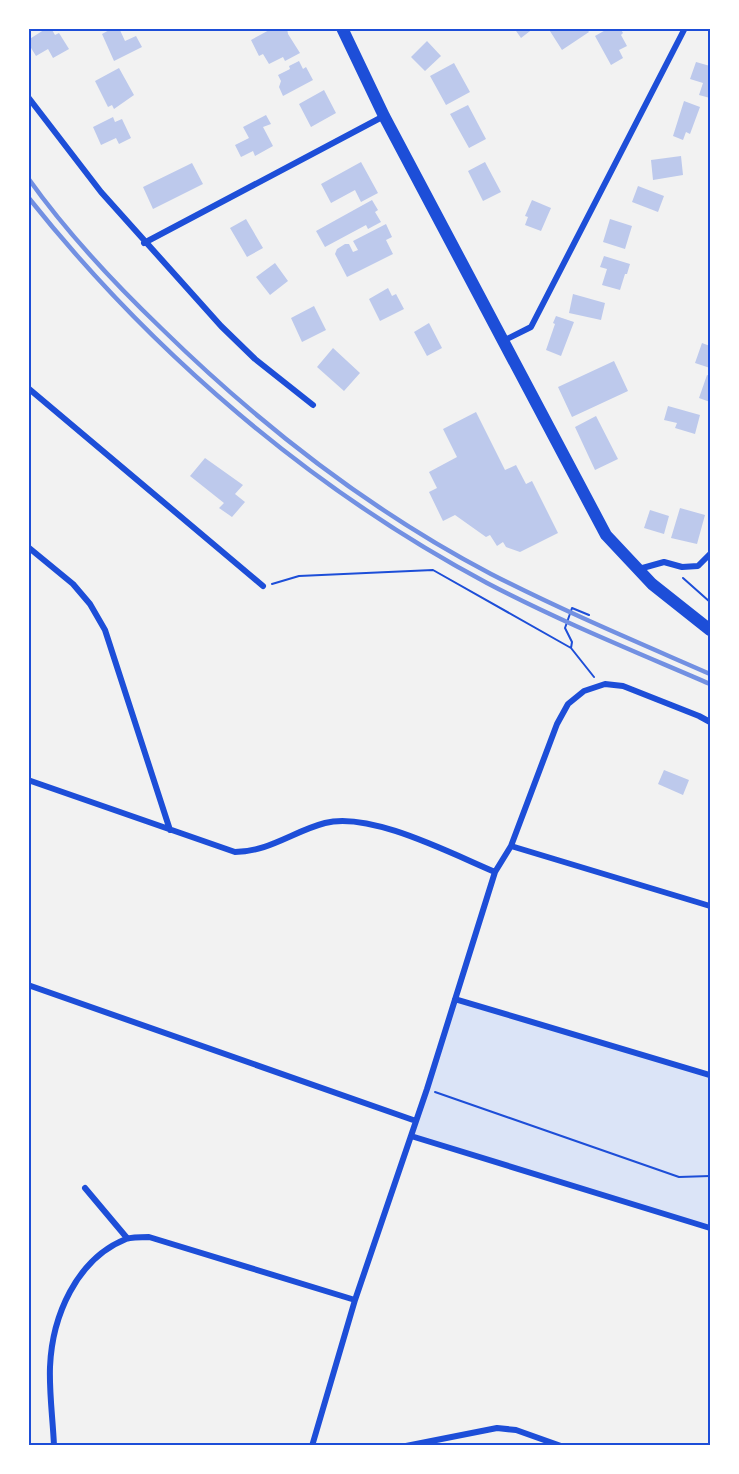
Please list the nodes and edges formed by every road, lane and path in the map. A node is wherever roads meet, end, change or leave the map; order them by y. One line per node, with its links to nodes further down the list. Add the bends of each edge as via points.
1 (342, 28): 4 (main road)
2 (685, 28): 6 (street, via 531,327)
3 (28, 97): 5 (street)
4 (384, 116): 5 (street); 6 (main road)
5 (144, 243): 8 (street, via 246,351)
6 (503, 341): 12 (main road, via 606,535)
7 (28, 388): 13 (street)
8 (313, 405)
9 (28, 546): 21 (street, via 73,584 105,630)
10 (711, 554): 11 (street, via 698,566)
11 (682, 567): 12 (street, via 664,562); 14 (path, via 680,575)
12 (638, 569): 16 (main road, via 651,584)
13 (263, 586): 17 (path, via 299,576 433,570)
14 (711, 602)
15 (589, 615): 17 (path, via 572,608 565,628)
16 (711, 630)
17 (571, 648): 18 (path)
18 (601, 685): 19 (street, via 623,686); 22 (street, via 584,691 568,704)
19 (711, 722)
20 (28, 780): 21 (street)
21 (170, 830): 23 (street, via 235,852 249,852 324,823 359,821 385,827)
22 (511, 846): 23 (street); 24 (street)
23 (495, 872): 26 (street)
24 (711, 906)
25 (28, 984): 29 (street)
26 (455, 999): 27 (street); 28 (street)
27 (711, 1075)
28 (427, 1089): 29 (street); 31 (path, via 679,1177)
29 (416, 1121): 30 (street)
30 (411, 1136): 33 (street); 35 (street)
31 (711, 1176)
32 (86, 1188): 34 (street)
33 (711, 1228)
34 (127, 1238): 35 (street, via 149,1237); 36 (street, via 104,1251 82,1273 57,1324 50,1366)
35 (355, 1300): 37 (street)
36 (54, 1446)
37 (312, 1446)
38 (406, 1446): 39 (street, via 497,1428 516,1430)
39 (561, 1446)

